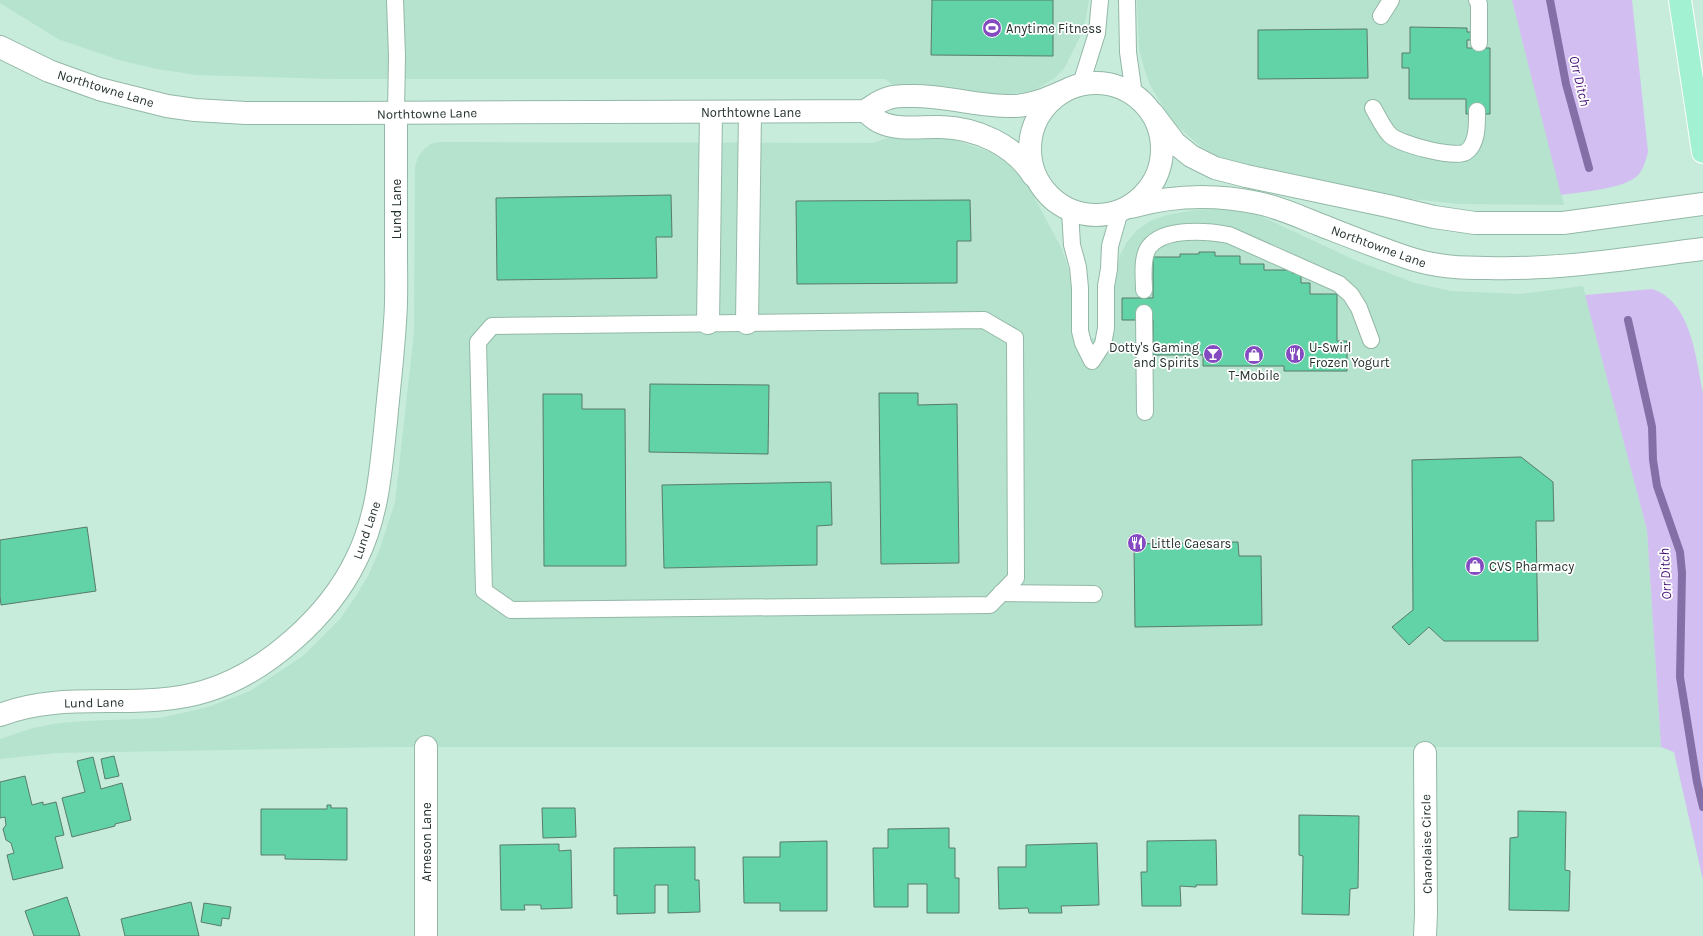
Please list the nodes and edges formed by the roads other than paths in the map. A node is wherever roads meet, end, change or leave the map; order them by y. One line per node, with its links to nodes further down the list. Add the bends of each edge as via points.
1 (395, 0): 17 (lane)
2 (1100, 0): 10 (lane, via 1097,32)
3 (1127, 0): 11 (lane, via 1128,52)
4 (1391, 0): 7 (lane)
5 (1477, 0): 8 (lane)
6 (1680, 0): 19 (main road)
7 (1381, 16)
8 (1479, 43)
9 (0, 47): 17 (street, Northtowne Lane, via 49,71 85,84 167,106 246,112)
10 (1071, 88): 11 (street, via 1102,82); 13 (street, via 1043,100 1014,106 990,105 945,97 890,97); 20 (street, via 1046,106 1035,123 1030,144 1031,165)
11 (1134, 95): 18 (street, via 1140,98)
12 (1374, 108): 14 (lane, via 1389,134 1396,139 1444,153 1459,154 1467,151 1474,143)
13 (865, 111): 16 (street, Northtowne Lane); 20 (street, via 890,126 961,129 1000,143 1026,163)
14 (1477, 111)
15 (711, 112): 16 (street, Northtowne Lane); 17 (street, Northtowne Lane); 27 (street)
16 (750, 112): 28 (street)
17 (396, 113): 33 (street, Lund Lane, via 396,320 381,470 377,498 368,530 356,560 335,594 316,618 263,663 233,680 206,691 141,702 69,701 36,704)
18 (1153, 114): 21 (street, via 1175,143 1191,156 1215,168 1434,217 1475,223 1563,223); 22 (street, via 1161,134 1163,155 1158,175 1147,193)
19 (1703, 152)
20 (1039, 184): 23 (street, via 1053,200)
21 (1703, 204)
22 (1125, 209): 23 (street, via 1112,215 1091,216); 23 (lane, via 1110,246 1103,344 1092,361 1083,344 1080,331 1080,288 1072,245); 24 (street, Northtowne Lane, via 1152,201 1188,196 1259,203 1412,260 1448,266 1517,269 1554,267)
23 (1070, 211)
24 (1703, 249)
25 (1144, 290): 29 (lane, via 1145,258 1148,248 1159,239 1172,234 1194,232 1229,235 1339,284 1352,295)
26 (1144, 313): 30 (lane)
27 (708, 323): 28 (lane); 31 (lane, via 492,326 478,342 484,591 511,610 990,605)
28 (747, 323): 31 (lane, via 984,320 1015,338 1016,578)
29 (1371, 340)
30 (1145, 412)
31 (1001, 593): 32 (lane)
32 (1094, 594)
33 (0, 715)
34 (426, 748): 36 (street, Arneson Lane)
35 (1425, 753): 37 (street, Charolaise Circle)
36 (426, 936)
37 (1425, 936)

